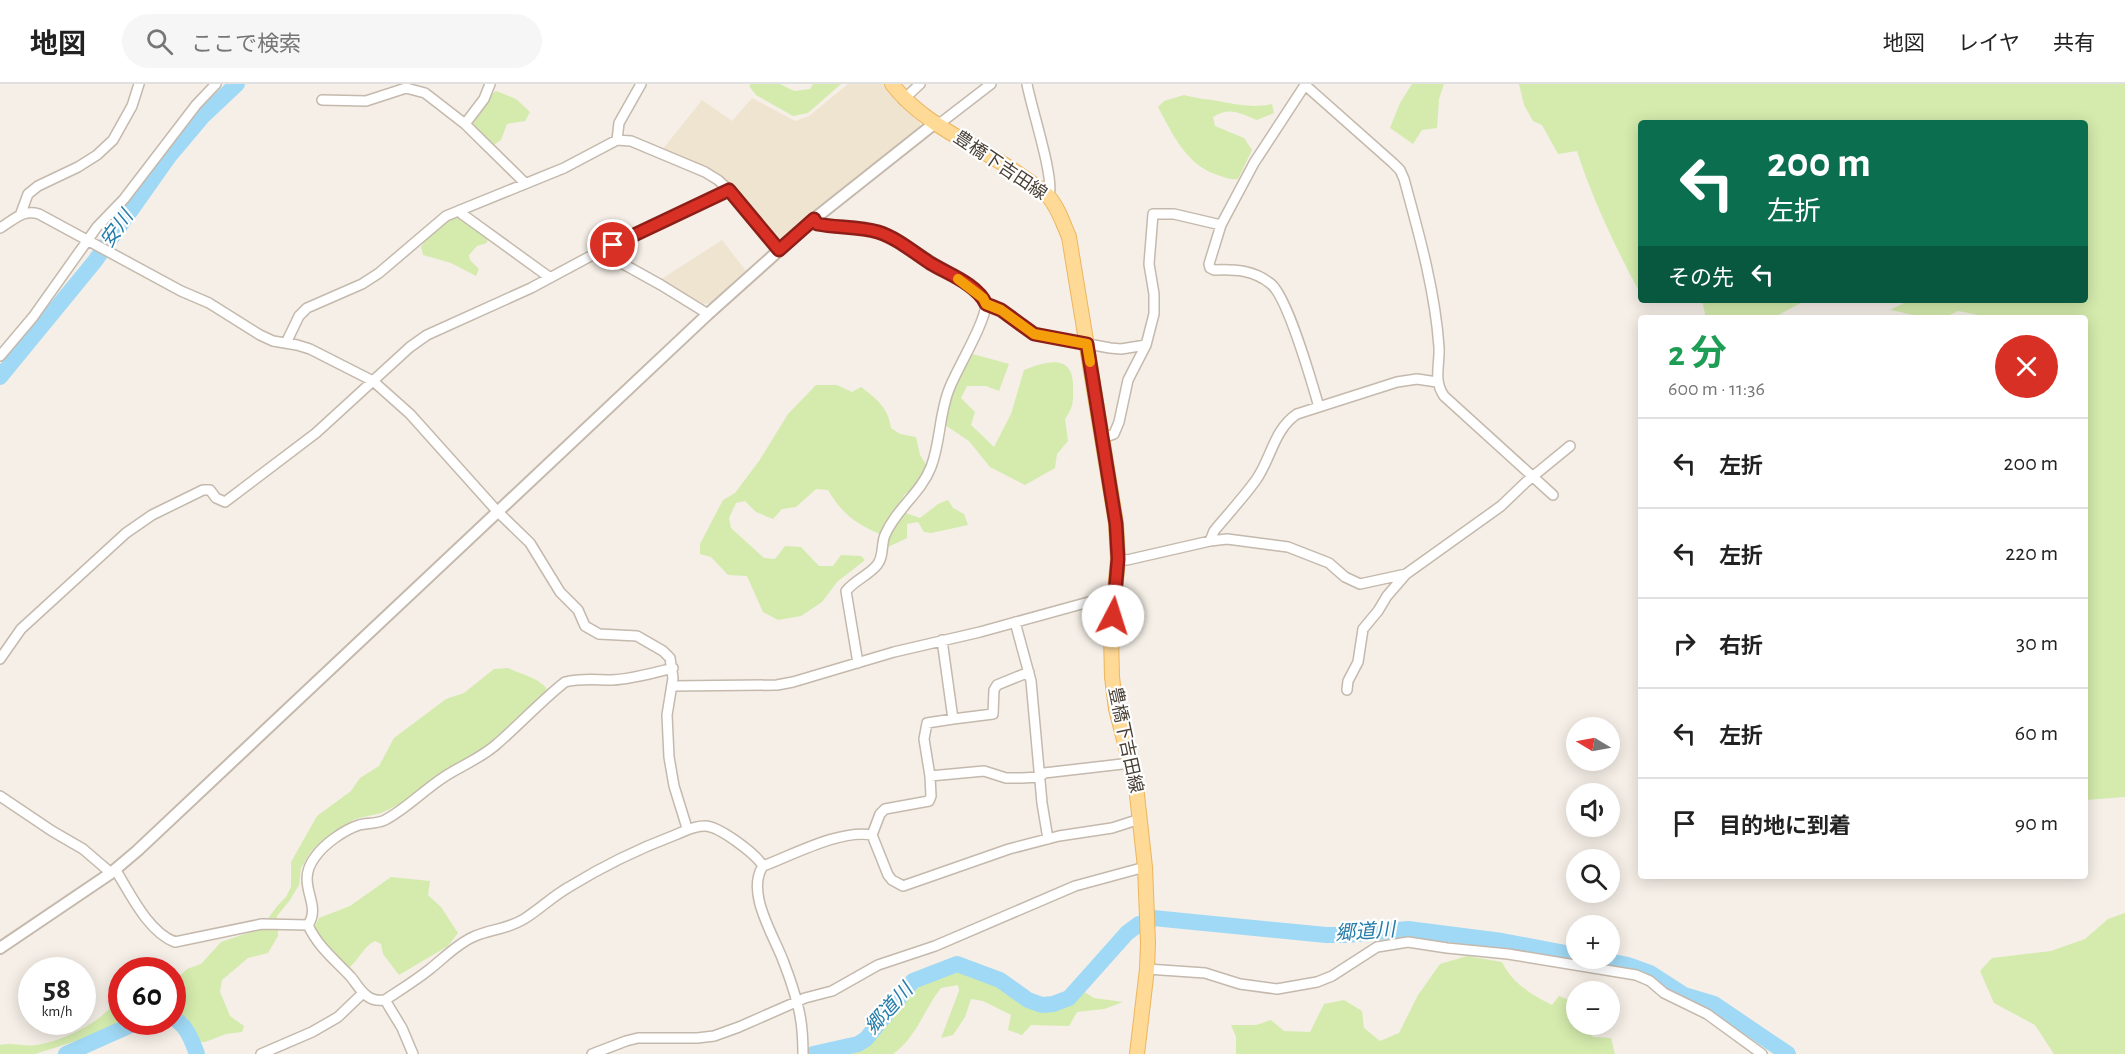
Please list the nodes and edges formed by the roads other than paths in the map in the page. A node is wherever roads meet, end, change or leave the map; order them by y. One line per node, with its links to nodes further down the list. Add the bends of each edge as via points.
1 (139, 84): 19 (street, via 113,140 78,167 38,186 28,195)
2 (216, 84): 23 (street, via 195,105)
3 (490, 84): 13 (street)
4 (641, 84): 14 (street, via 619,123)
5 (892, 84): 11 (main road, 豊橋下吉田線)
6 (920, 84): 11 (street)
7 (991, 84): 12 (street)
8 (1027, 84): 17 (street, via 1046,157 1051,190)
9 (1306, 84): 21 (street, via 1254,163); 34 (street, via 1393,163 1404,179 1420,236 1436,322)
10 (322, 100): 13 (street, via 366,101 414,89)
11 (903, 100): 12 (main road, 豊橋下吉田線)
12 (935, 123): 17 (main road, 豊橋下吉田線); 20 (street)
13 (465, 124): 15 (street)
14 (617, 140): 15 (street); 16 (street, via 631,141 705,172)
15 (525, 183): 18 (street)
16 (729, 190): 24 (street); 25 (street)
17 (1048, 196): 30 (main road, 豊橋下吉田線, via 1068,237)
18 (460, 210): 26 (street); 29 (street, via 433,226 402,256 362,284 307,308)
19 (21, 213): 22 (street); 23 (street, via 39,214)
20 (814, 219): 24 (street); 27 (street, via 817,224 879,232 965,283)
21 (1221, 225): 31 (street, via 1174,214 1153,214 1149,264 1155,302); 35 (street, via 1210,268 1252,273 1275,288 1297,338)
22 (0, 228)
23 (90, 241): 29 (street, via 209,303 260,335); 32 (street)
24 (779, 250): 28 (street)
25 (600, 251): 26 (street); 28 (street)
26 (549, 277): 33 (street, via 428,335)
27 (986, 304): 30 (street, via 1034,334); 48 (street, via 948,390 938,442 924,482 884,536 877,565 846,591)
28 (708, 314): 40 (street)
29 (286, 343): 33 (street, via 310,349)
30 (1087, 344): 31 (street, via 1121,349); 36 (main road, 豊橋下吉田線)
31 (1146, 345): 36 (street, via 1128,380 1114,434)
32 (0, 356)
33 (373, 381): 40 (street, via 410,414); 47 (street, via 316,433 225,502 210,490 203,490 152,515 126,533 21,629)
34 (1437, 382): 35 (street, via 1397,382); 38 (street, via 1444,396)
35 (1319, 407): 41 (street, via 1288,420 1256,480)
36 (1102, 438): 42 (main road, 豊橋下吉田線)
37 (1570, 446): 38 (street)
38 (1532, 478): 39 (street); 43 (street, via 1501,506)
39 (1553, 495)
40 (497, 511): 49 (street, via 535,550 560,592 579,610 585,626 599,634 637,636 663,651); 64 (street)
41 (1210, 541): 42 (street); 43 (street, via 1288,547 1329,563 1360,584)
42 (1118, 559): 44 (main road, 豊橋下吉田線)
43 (1406, 574): 52 (street, via 1364,629 1358,662)
44 (1115, 598): 45 (street); 54 (main road, 豊橋下吉田線, via 1112,677)
45 (1015, 622): 46 (street); 50 (street)
46 (942, 640): 48 (street); 53 (street)
47 (0, 659)
48 (858, 663): 51 (street, via 777,685)
49 (673, 668): 51 (street); 65 (street, via 636,677 579,678 565,682 484,755 444,777 383,821 348,830 316,855 310,865 307,879 313,911)
50 (1029, 672): 53 (street, via 997,685 993,714); 56 (street)
51 (672, 686): 59 (street, via 667,715 669,757)
52 (1347, 690)
53 (953, 719): 55 (street, via 927,723 924,739)
54 (1131, 763): 56 (street, via 1044,773); 58 (main road, 豊橋下吉田線)
55 (930, 776): 56 (street, via 984,771 1006,778); 60 (street, via 929,801 885,809)
56 (1040, 777): 61 (street)
57 (0, 796): 64 (street)
58 (1140, 819): 61 (street, via 1112,828); 63 (main road, 豊橋下吉田線)
59 (687, 828): 62 (street, via 717,828); 69 (street, via 568,887 524,919 475,936)
60 (872, 835): 61 (street, via 888,875 903,886); 62 (street, via 847,835)
61 (1048, 838)
62 (763, 866): 70 (street, via 757,892 761,910)
63 (1144, 867): 67 (main road, 豊橋下吉田線); 70 (street, via 1075,886 935,946 878,965 832,991)
64 (113, 871): 65 (street, via 142,913 164,938 175,942 262,924); 66 (street)
65 (308, 925): 68 (street, via 326,954)
66 (0, 948)
67 (1147, 969): 75 (main road, 豊橋下吉田線); 76 (street, via 1205,973 1240,984 1277,989 1317,982 1377,948 1408,942 1508,954 1636,975 1707,1014)
68 (363, 993): 69 (street, via 378,1001); 72 (street, via 338,1017)
69 (385, 1000): 73 (street)
70 (797, 1002): 71 (street); 74 (street, via 714,1036 638,1038)
71 (803, 1053)
72 (261, 1054)
73 (413, 1054)
74 (592, 1054)
75 (1137, 1054)
76 (1762, 1054)

